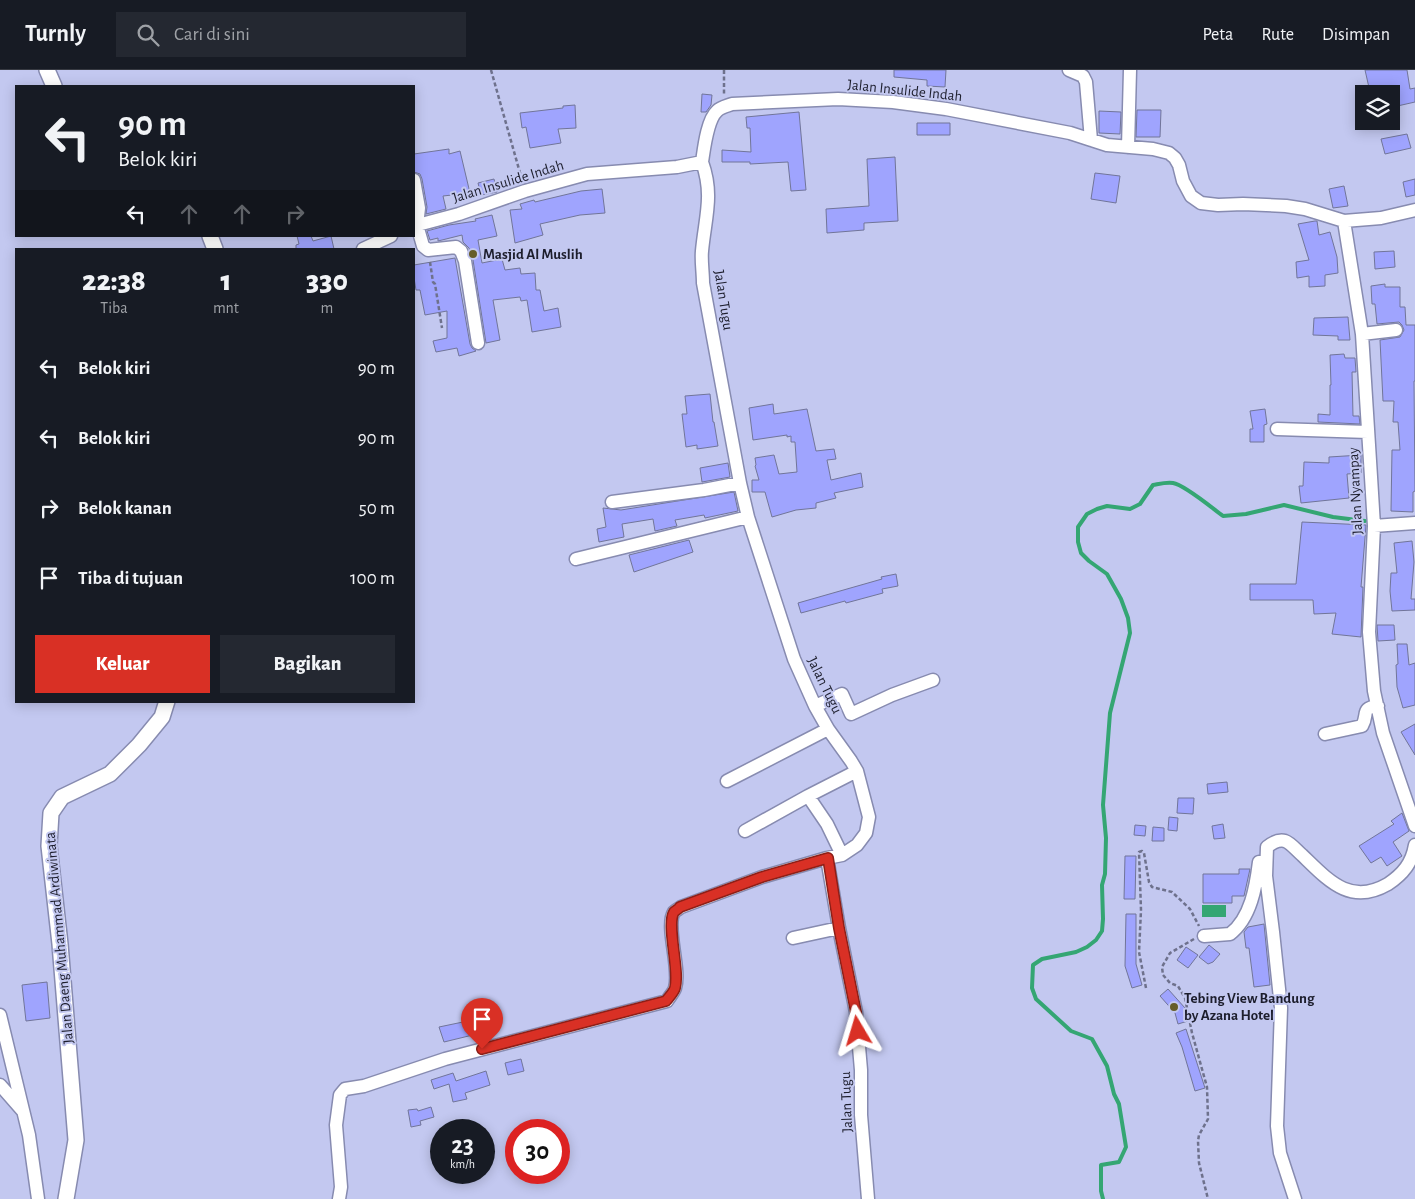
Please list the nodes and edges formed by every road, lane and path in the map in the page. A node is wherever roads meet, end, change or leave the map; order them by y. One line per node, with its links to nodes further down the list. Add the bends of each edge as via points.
1 (47, 70): 6 (main road)
2 (491, 70): 12 (path)
3 (724, 70): 7 (path)
4 (1068, 70): 8 (street, via 1084,76 1086,82)
5 (1130, 70): 9 (street)
6 (54, 85)
7 (725, 107): 8 (street, Jalan Insulide Indah, via 732,104 838,100 893,102 946,109); 10 (street, via 713,116)
8 (1091, 140): 9 (street, Jalan Insulide Indah)
9 (1128, 147): 14 (street, Jalan Insulide Indah, via 1169,153 1179,165 1191,196 1201,203 1306,208)
10 (702, 162): 12 (street, Jalan Insulide Indah, via 587,174); 25 (street, Jalan Tugu, via 708,179 703,283)
11 (415, 187): 15 (street, via 418,208)
12 (525, 191): 15 (street, Jalan Insulide Indah)
13 (1415, 210): 14 (street, via 1381,218)
14 (1344, 221): 21 (street, Jalan Nyampay)
15 (415, 226): 18 (street)
16 (389, 237): 17 (street)
17 (365, 248)
18 (428, 250): 19 (path); 22 (street, via 456,247 461,250)
19 (442, 328)
20 (1396, 330): 21 (street)
21 (1362, 334): 24 (street, Jalan Nyampay)
22 (478, 343)
23 (1277, 429): 24 (street)
24 (1368, 432): 29 (street, Jalan Nyampay)
25 (740, 483): 26 (street); 27 (street, Jalan Tugu)
26 (612, 502)
27 (748, 517): 30 (street); 33 (street, Jalan Tugu, via 794,659)
28 (1415, 523): 29 (street)
29 (1374, 526): 34 (street, Jalan Nyampay, via 1369,632)
30 (576, 559)
31 (933, 680): 33 (street, via 851,714 842,694)
32 (166, 703): 54 (main road, Jalan Daeng Muhammad Ardiwinata, via 162,717 139,746 110,774 62,797 51,813 49,846 76,1140)
33 (815, 706): 35 (street, Jalan Tugu)
34 (1378, 706): 36 (street, via 1365,711 1362,726); 40 (street, Jalan Nyampay, via 1383,734)
35 (828, 729): 37 (street, Jalan Tugu); 38 (street)
36 (1325, 734)
37 (857, 771): 39 (street); 44 (street, Jalan Tugu, via 869,817 866,833 857,845)
38 (727, 781)
39 (808, 796): 41 (street); 44 (street)
40 (1415, 826)
41 (745, 831)
42 (1415, 845): 43 (street, via 1408,867 1394,880 1363,892 1330,882 1284,841)
43 (1267, 846): 47 (street, via 1261,854 1251,902 1243,921 1230,934); 58 (street, via 1266,876 1281,1008 1277,1126 1280,1153)
44 (842, 855): 45 (street, Jalan Tugu)
45 (828, 858): 46 (street, Jalan Tugu); 55 (street, via 762,877 674,912 675,988 666,1001 445,1058 364,1086 346,1089 340,1095 336,1125)
46 (839, 928): 48 (street); 56 (street, Jalan Tugu, via 856,1012)
47 (1204, 936): 49 (path, via 1190,908 1172,892 1152,887 1144,853 1139,852 1139,952); 57 (path, via 1170,953 1162,967 1163,975 1178,986 1185,998 1207,1087 1208,1119 1198,1141 1199,1163)
48 (793, 938)
49 (1146, 988)
50 (0, 1015): 52 (street)
51 (0, 1085): 52 (street)
52 (24, 1112): 53 (street)
53 (38, 1199)
54 (66, 1199)
55 (339, 1199)
56 (868, 1199)
57 (1208, 1199)
58 (1295, 1199)

